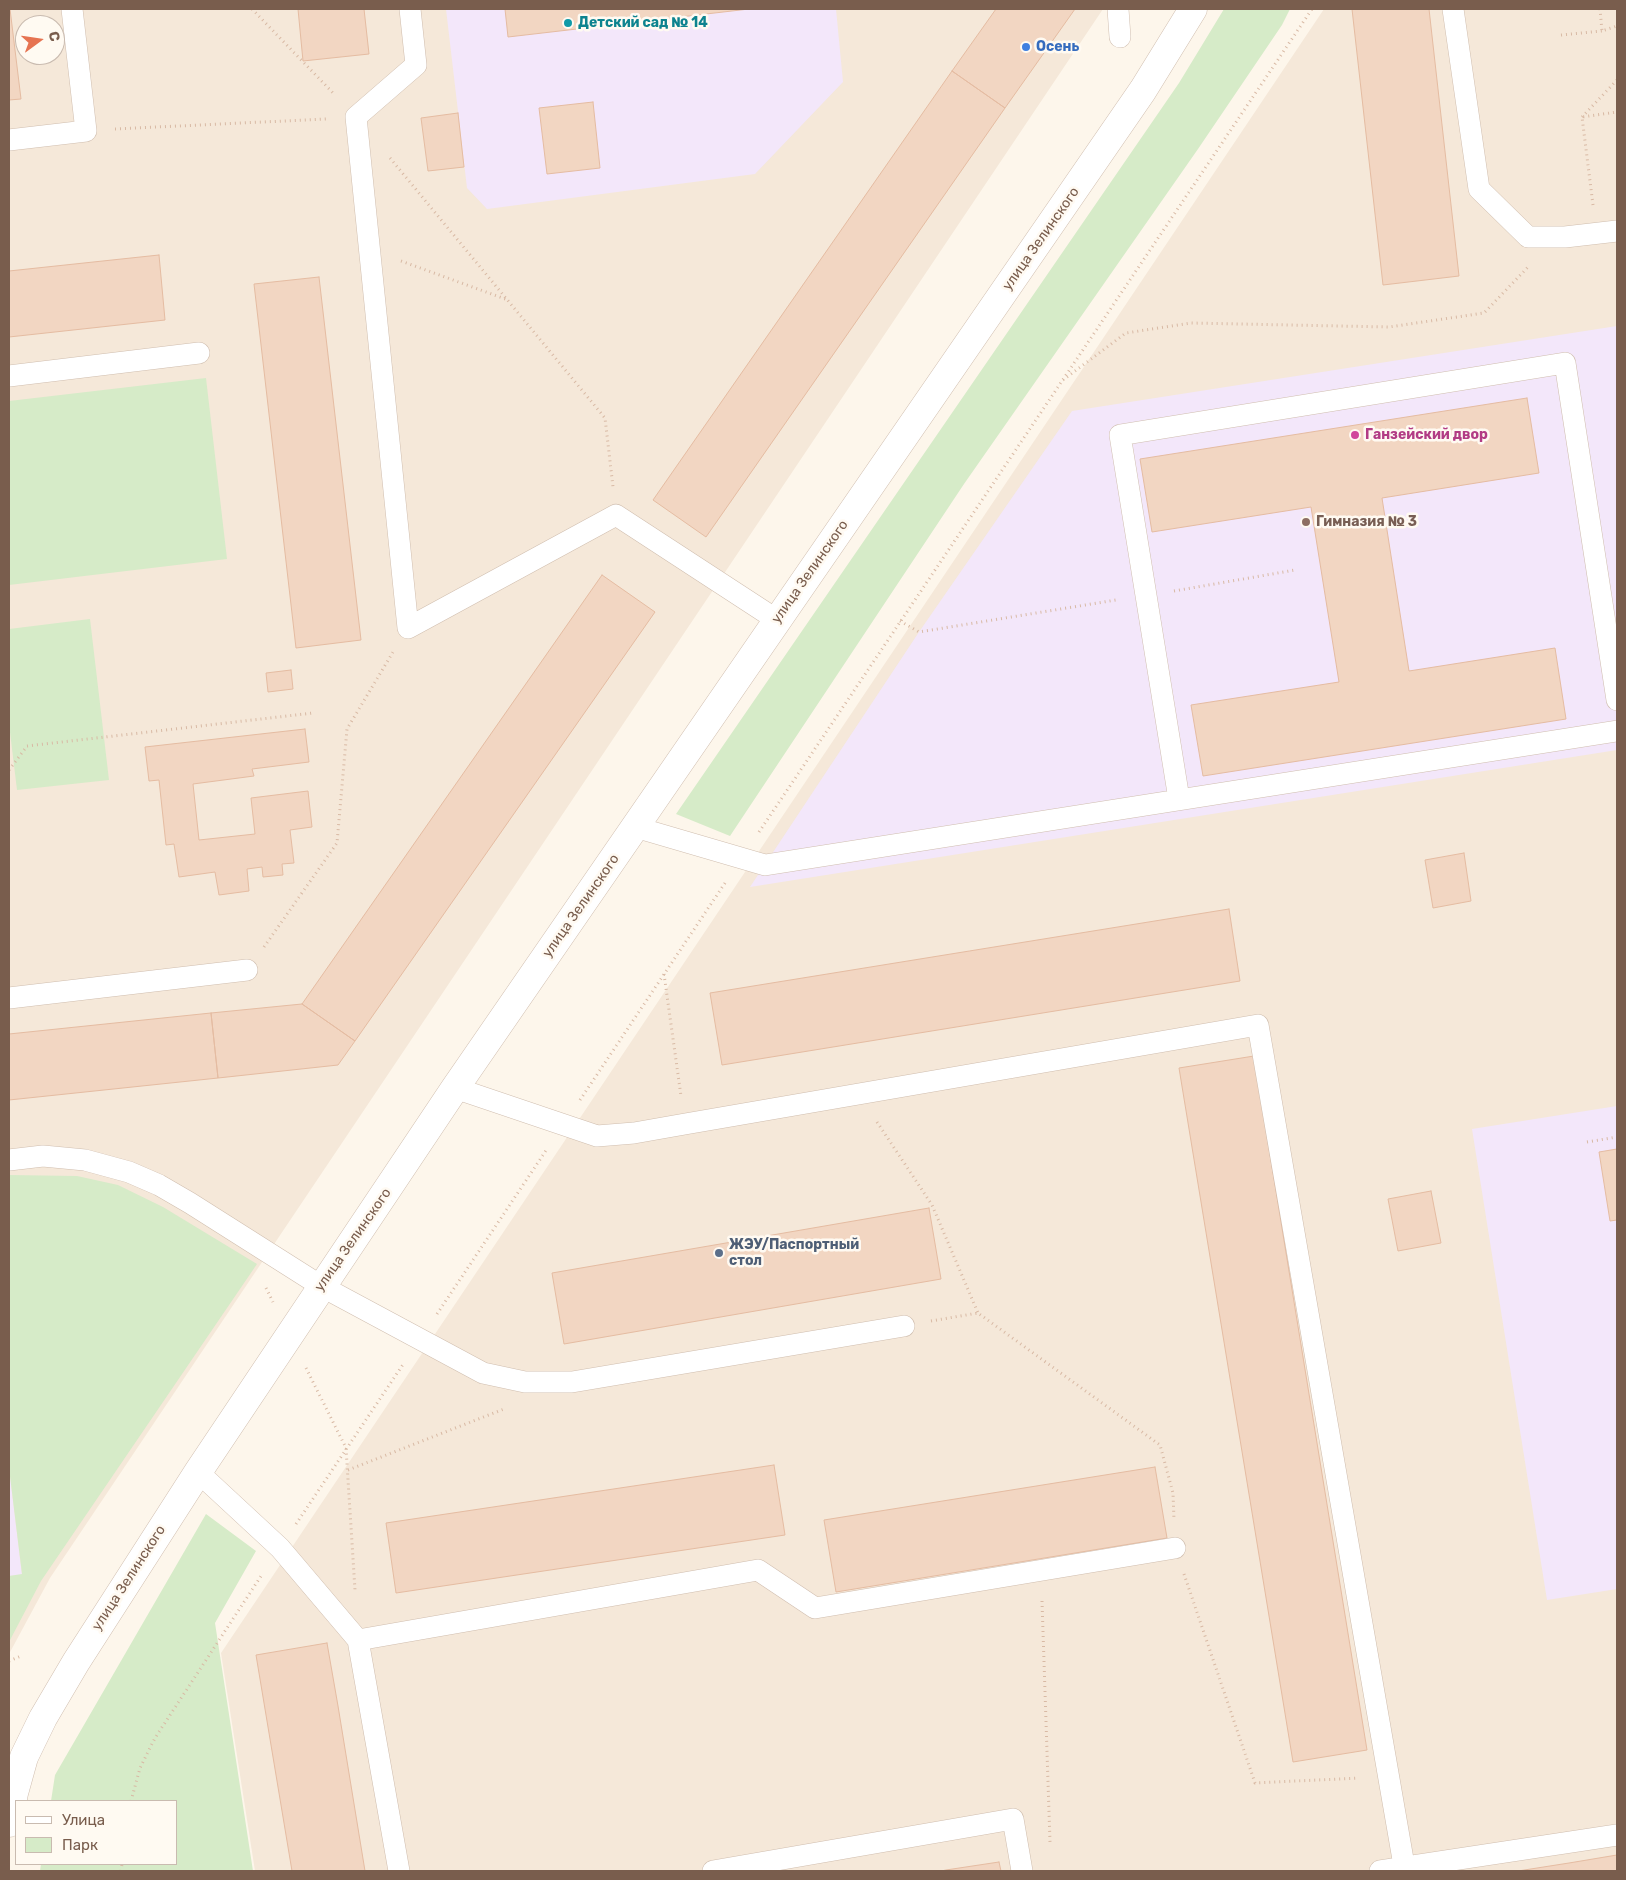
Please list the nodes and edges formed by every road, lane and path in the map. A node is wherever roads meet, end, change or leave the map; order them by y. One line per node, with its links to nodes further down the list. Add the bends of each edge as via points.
1 (72, 9): 17 (lane)
2 (252, 9): 15 (path)
3 (410, 9): 15 (lane, via 416,65)
4 (1118, 9): 12 (lane)
5 (1192, 9): 30 (street, улица Зелинского, via 1143,90)
6 (1312, 9): 26 (path)
7 (1453, 9): 21 (lane, via 1479,189 1528,237)
8 (1600, 9): 10 (path)
9 (1617, 26): 10 (path)
10 (1602, 31): 11 (path)
11 (1561, 35)
12 (1120, 37)
13 (1617, 80): 16 (path)
14 (1617, 112): 16 (path)
15 (356, 117): 17 (path); 22 (lane)
16 (1582, 117): 20 (path)
17 (86, 131): 18 (lane)
18 (9, 140)
19 (388, 155): 23 (path)
20 (1607, 232): 21 (lane)
21 (1566, 237): 26 (path, via 1530,265 1484,313 1389,327 1192,323 1126,333)
22 (370, 250): 23 (path); 32 (lane)
23 (508, 300): 27 (path, via 605,418)
24 (199, 353): 25 (lane)
25 (9, 376)
26 (1060, 382): 31 (path)
27 (616, 515): 30 (lane); 32 (lane)
28 (1295, 570): 29 (path)
29 (1146, 595): 31 (path, via 919,632); 33 (lane, via 1120,435 1564,363); 37 (lane)
30 (777, 620): 38 (street, улица Зелинского)
31 (900, 621): 39 (path)
32 (408, 628): 40 (path, via 347,728 337,843)
33 (1617, 700)
34 (313, 713): 36 (path, via 27,746)
35 (1617, 731): 37 (lane)
36 (9, 770)
37 (1179, 799): 39 (lane, via 765,865)
38 (635, 827): 39 (lane); 43 (street, улица Зелинского)
39 (742, 859): 41 (path)
40 (247, 970): 42 (lane)
41 (664, 974): 45 (path); 46 (path)
42 (9, 998)
43 (455, 1088): 46 (lane); 50 (street, улица Зелинского)
44 (859, 1094): 45 (lane); 53 (path, via 932,1205); 72 (lane, via 1258,1025)
45 (685, 1124): 46 (lane, via 596,1136)
46 (563, 1125): 55 (path)
47 (1617, 1137): 48 (path)
48 (1587, 1142)
49 (9, 1160): 50 (lane, via 43,1156 129,1172 190,1203)
50 (321, 1286): 55 (lane); 60 (street, улица Зелинского)
51 (266, 1287): 52 (path)
52 (275, 1305)
53 (978, 1313)
54 (904, 1326): 55 (lane, via 572,1382 525,1382 483,1372)
55 (420, 1339): 58 (path)
56 (306, 1368): 58 (path)
57 (510, 1407): 59 (path)
58 (346, 1448): 59 (path); 61 (path)
59 (348, 1470): 64 (path)
60 (198, 1472): 61 (lane); 69 (street, улица Зелинского, via 43,1718 24,1758)
61 (280, 1548): 65 (lane); 68 (path, via 154,1738 140,1768)
62 (1175, 1548): 63 (lane)
63 (1041, 1570): 65 (lane, via 815,1608 758,1570); 71 (path, via 1050,1842)
64 (355, 1590)
65 (358, 1640): 73 (lane)
66 (21, 1656): 67 (path)
67 (9, 1661)
68 (131, 1800)
69 (9, 1823)
70 (1617, 1835): 72 (lane)
71 (1018, 1850): 74 (lane, via 1013,1819); 75 (lane)
72 (1404, 1869): 76 (lane)
73 (399, 1871)
74 (713, 1871)
75 (1022, 1871)
76 (1380, 1871)

